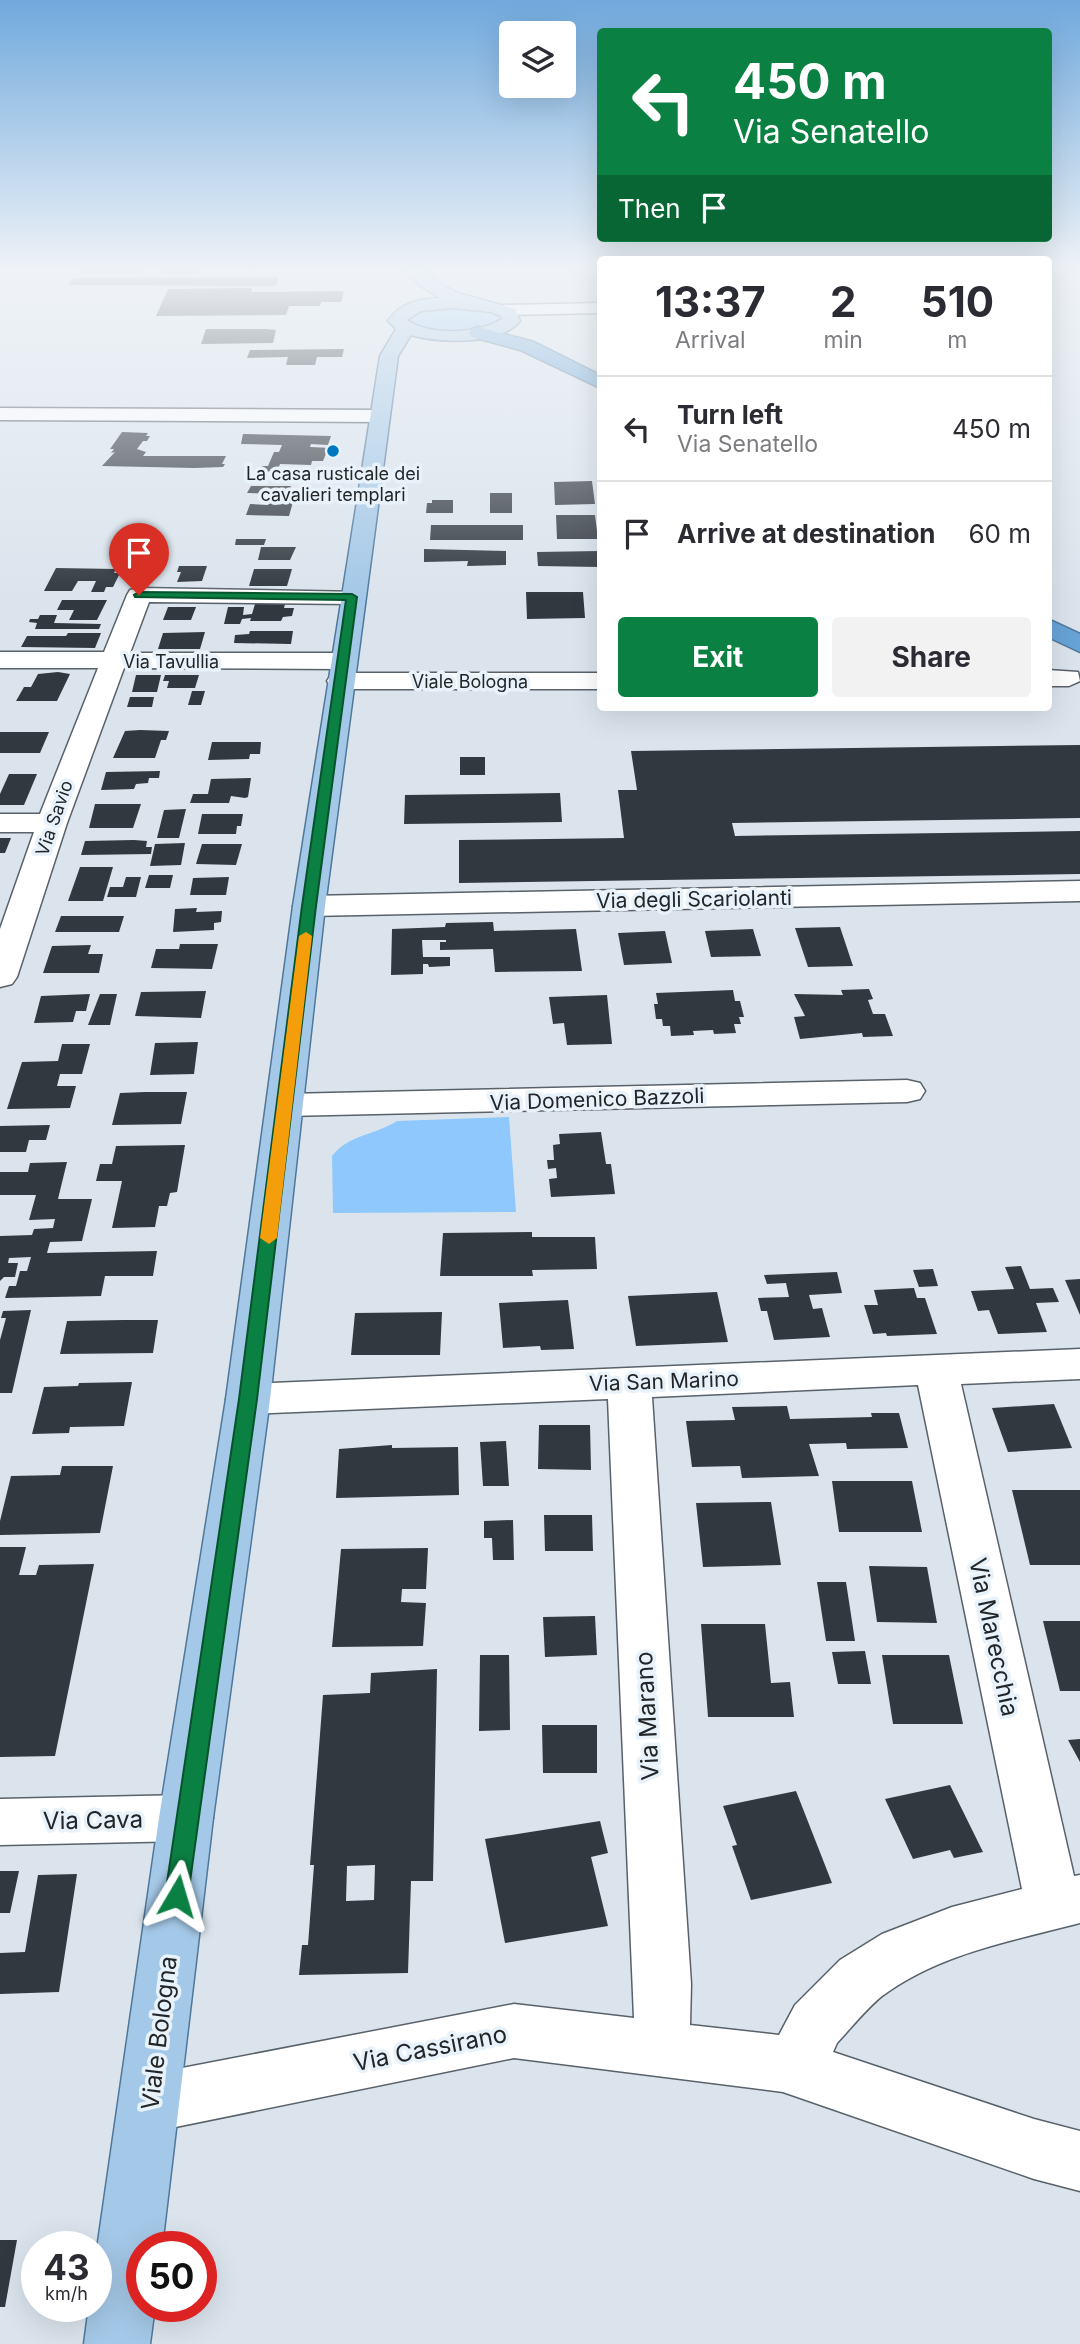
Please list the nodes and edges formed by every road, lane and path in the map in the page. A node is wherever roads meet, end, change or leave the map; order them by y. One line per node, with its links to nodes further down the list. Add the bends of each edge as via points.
1 (387, 379): 3 (main road, Viale Bologna)
2 (0, 414): 3 (street)
3 (378, 416): 4 (main road, Viale Bologna)
4 (352, 597): 10 (street, Via Savio, via 139,595); 11 (main road, Viale Bologna)
5 (1052, 609): 6 (highway)
6 (1080, 624)
7 (1052, 629): 8 (highway)
8 (1080, 644)
9 (0, 660): 10 (street, Via Tavullia)
10 (112, 661): 11 (street, Via Tavullia); 14 (street, Via Savio)
11 (341, 671): 12 (street, Viale Bologna); 16 (main road, Viale Bologna)
12 (597, 681)
13 (0, 823): 14 (street)
14 (52, 823): 17 (street, Via Savio)
15 (1080, 891): 16 (street, Via degli Scariolanti)
16 (309, 906): 19 (main road, Viale Bologna)
17 (3, 959)
18 (907, 1091): 19 (street, Via Domenico Bazzoli)
19 (286, 1105): 23 (main road, Viale Bologna)
20 (1080, 1364): 21 (street, Via San Marino)
21 (936, 1369): 22 (street, Via San Marino); 26 (street, Via Marecchia)
22 (629, 1382): 23 (street, Via San Marino); 27 (street, Via Marano, via 662,1984 663,2018)
23 (248, 1399): 24 (main road, Viale Bologna)
24 (186, 1818): 25 (street, Via Cava); 29 (main road, Viale Bologna)
25 (0, 1822)
26 (1067, 1902): 28 (street, via 952,1932 902,1952 860,1979 816,2024)
27 (653, 2048): 28 (street, Via Cassirano); 29 (street, Via Cassirano, via 514,2031)
28 (794, 2068): 30 (street, Via Cassirano, via 1034,2150)
29 (151, 2103): 31 (main road, Viale Bologna)
30 (1080, 2161)
31 (117, 2344)

